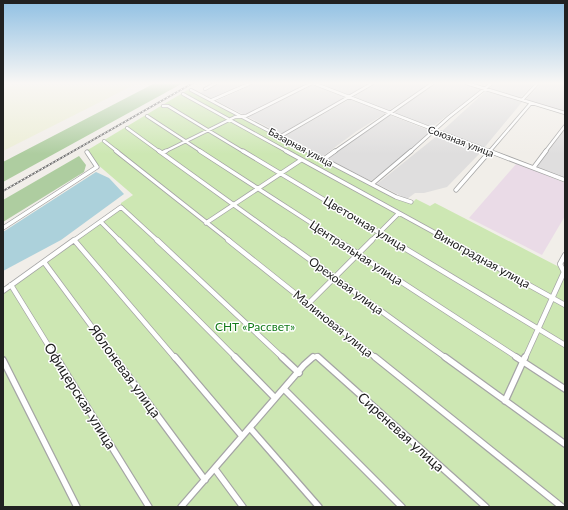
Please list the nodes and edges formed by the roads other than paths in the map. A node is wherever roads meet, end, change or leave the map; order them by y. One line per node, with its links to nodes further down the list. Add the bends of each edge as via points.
1 (169, 107): 18 (street, Цветочная улица)
2 (206, 107): 15 (street, Виноградная улица)
3 (225, 107): 13 (street, Базарная улица)
4 (264, 107): 13 (street, via 246,116)
5 (331, 107): 20 (street)
6 (374, 107): 11 (street, Союзная улица)
7 (398, 107): 11 (street)
8 (462, 107): 19 (street)
9 (528, 107): 23 (street)
10 (544, 107): 12 (street)
11 (389, 113): 19 (street, Союзная улица); 26 (street)
12 (565, 113)
13 (241, 115): 15 (street); 20 (street, Базарная улица)
14 (147, 116): 22 (street, Центральная улица)
15 (229, 120): 18 (street); 27 (street, Виноградная улица)
16 (565, 126): 28 (street)
17 (127, 128): 25 (street, Ореховая улица)
18 (208, 130): 22 (street); 29 (street, Цветочная улица)
19 (435, 131): 23 (street, Союзная улица); 31 (street)
20 (281, 136): 26 (street, Базарная улица)
21 (104, 141): 38 (street, Малиновая улица)
22 (186, 142): 25 (street); 32 (street, Центральная улица)
23 (489, 151): 28 (street, Союзная улица); 33 (street)
24 (87, 152): 39 (street, via 97,167)
25 (162, 153): 35 (street, Ореховая улица)
26 (324, 159): 31 (street, Базарная улица)
27 (301, 160): 29 (street); 36 (street, Виноградная улица)
28 (534, 167): 30 (street, Союзная улица)
29 (281, 174): 32 (street); 40 (street, Цветочная улица)
30 (565, 180)
31 (372, 184): 34 (street, Базарная улица)
32 (258, 189): 35 (street); 42 (street, Центральная улица)
33 (456, 190)
34 (411, 202)
35 (234, 205): 38 (street); 46 (street, Ореховая улица)
36 (399, 213): 40 (street); 49 (street, Виноградная улица)
37 (101, 222): 41 (street); 56 (street, via 121,207); 59 (street)
38 (206, 223): 50 (street, Малиновая улица)
39 (3, 228)
40 (380, 233): 42 (street); 52 (street, Цветочная улица)
41 (75, 241): 44 (street); 62 (street)
42 (358, 254): 46 (street); 55 (street, Центральная улица)
43 (565, 255): 45 (street, via 560,264)
44 (44, 262): 47 (street); 65 (street, Яблоневая улица)
45 (565, 272): 49 (street)
46 (334, 277): 50 (street); 60 (street, Ореховая улица)
47 (11, 285): 48 (street); 67 (street, Офицерская улица)
48 (3, 291)
49 (553, 299): 51 (street, Виноградная улица); 52 (street)
50 (308, 304): 73 (street, Малиновая улица)
51 (565, 305)
52 (538, 328): 53 (street, Цветочная улица); 55 (street)
53 (565, 345)
54 (3, 360): 66 (street)
55 (522, 361): 58 (street, Центральная улица); 60 (street)
56 (298, 373): 57 (street); 72 (street, Сиреневая улица, via 317,356)
57 (284, 389): 59 (street); 71 (street)
58 (565, 389)
59 (275, 398): 61 (street)
60 (505, 401): 63 (street, Ореховая улица)
61 (250, 428): 62 (street); 70 (street)
62 (242, 436): 64 (street)
63 (565, 444)
64 (215, 469): 65 (street); 69 (street)
65 (205, 480): 68 (street)
66 (77, 507)
67 (149, 507)
68 (181, 507)
69 (243, 507)
70 (319, 507)
71 (402, 507)
72 (486, 507)
73 (562, 507)

